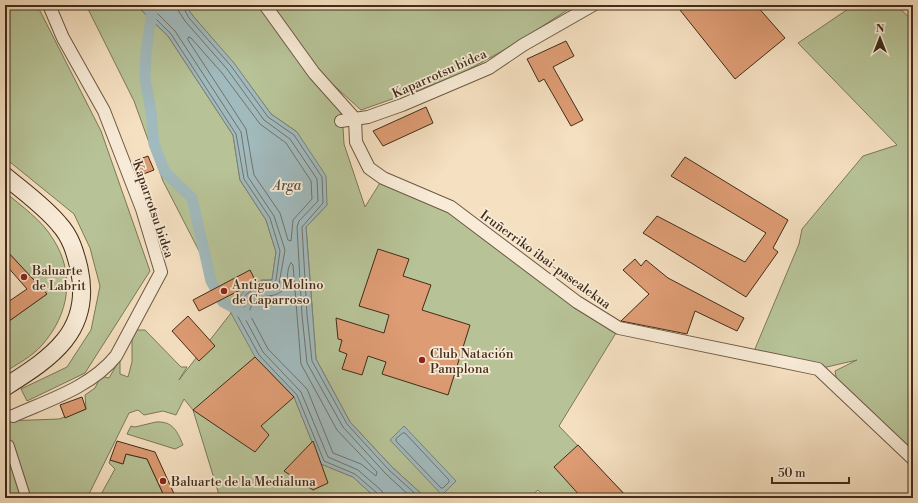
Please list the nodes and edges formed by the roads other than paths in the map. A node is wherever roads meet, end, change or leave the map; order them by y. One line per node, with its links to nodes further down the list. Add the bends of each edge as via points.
1 (49, 5): 8 (street, Kaparrotsu bidea, via 63,38 104,111 142,209 161,272 116,356 108,366 83,384)
2 (265, 5): 4 (street, via 314,73)
3 (593, 5): 4 (street, Kaparrotsu bidea, via 523,45 489,68 402,105)
4 (355, 119): 5 (street); 10 (street, Iruñerriko ibai-pasealekua, via 356,142 369,168 383,178 451,207 577,302 619,328 818,369)
5 (341, 121)
6 (5, 176): 7 (main road, via 59,224 70,239 82,280 81,304 73,330 58,349 42,363)
7 (5, 387)
8 (13, 416)
9 (7, 445): 11 (street)
10 (913, 459)
11 (26, 498)

